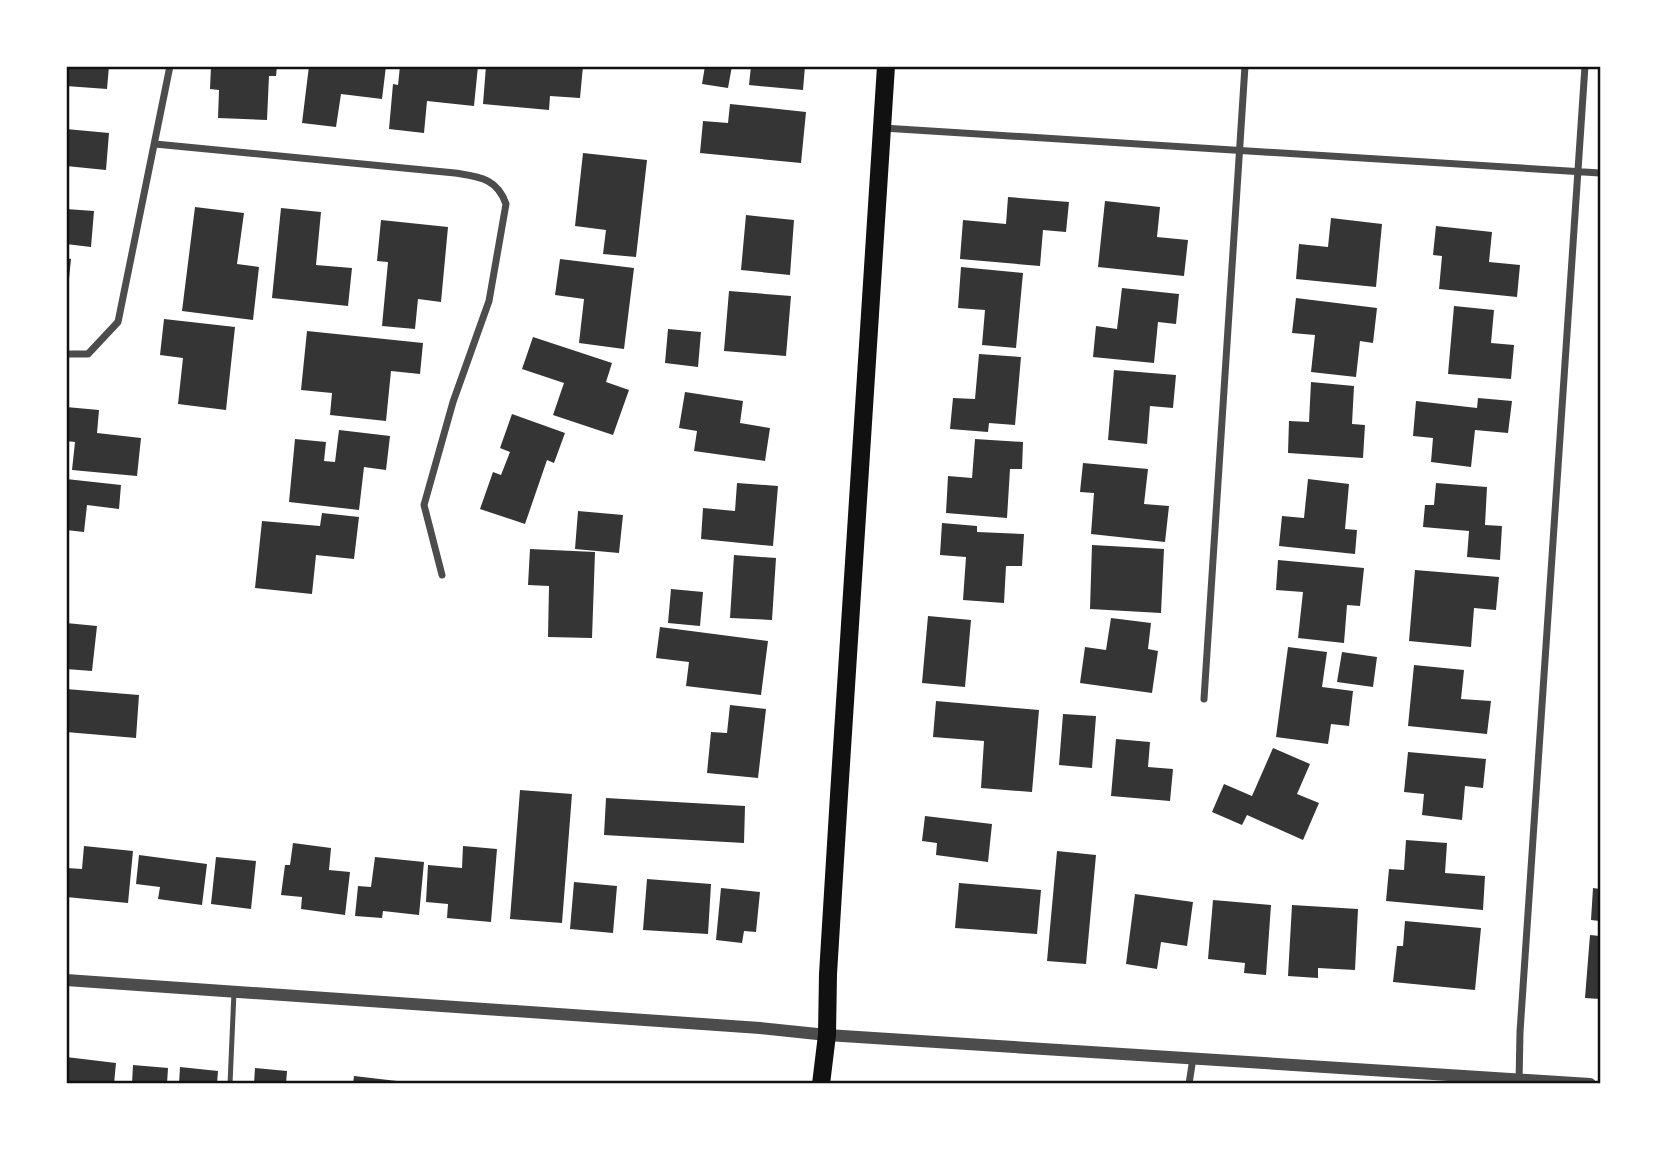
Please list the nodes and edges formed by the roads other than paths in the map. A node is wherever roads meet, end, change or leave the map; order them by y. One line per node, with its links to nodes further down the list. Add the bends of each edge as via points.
1 (170, 66): 6 (street)
2 (886, 66): 5 (main road)
3 (1245, 66): 7 (street)
4 (1586, 66): 8 (street)
5 (882, 128): 7 (street); 15 (main road)
6 (155, 144): 10 (street, via 118,323 88,354); 11 (street, via 455,173 482,178 501,189 506,204 489,301 453,402 424,505)
7 (1241, 151): 8 (street); 12 (street)
8 (1578, 171): 9 (street); 17 (street)
9 (1601, 173)
10 (66, 354)
11 (442, 575)
12 (1205, 699)
13 (66, 980): 14 (street)
14 (234, 992): 15 (street); 18 (lane)
15 (827, 1035): 16 (street); 19 (main road)
16 (1193, 1058): 17 (street); 20 (street)
17 (1519, 1081): 21 (street)
18 (230, 1083)
19 (821, 1083)
20 (1189, 1083)
21 (1590, 1083)

